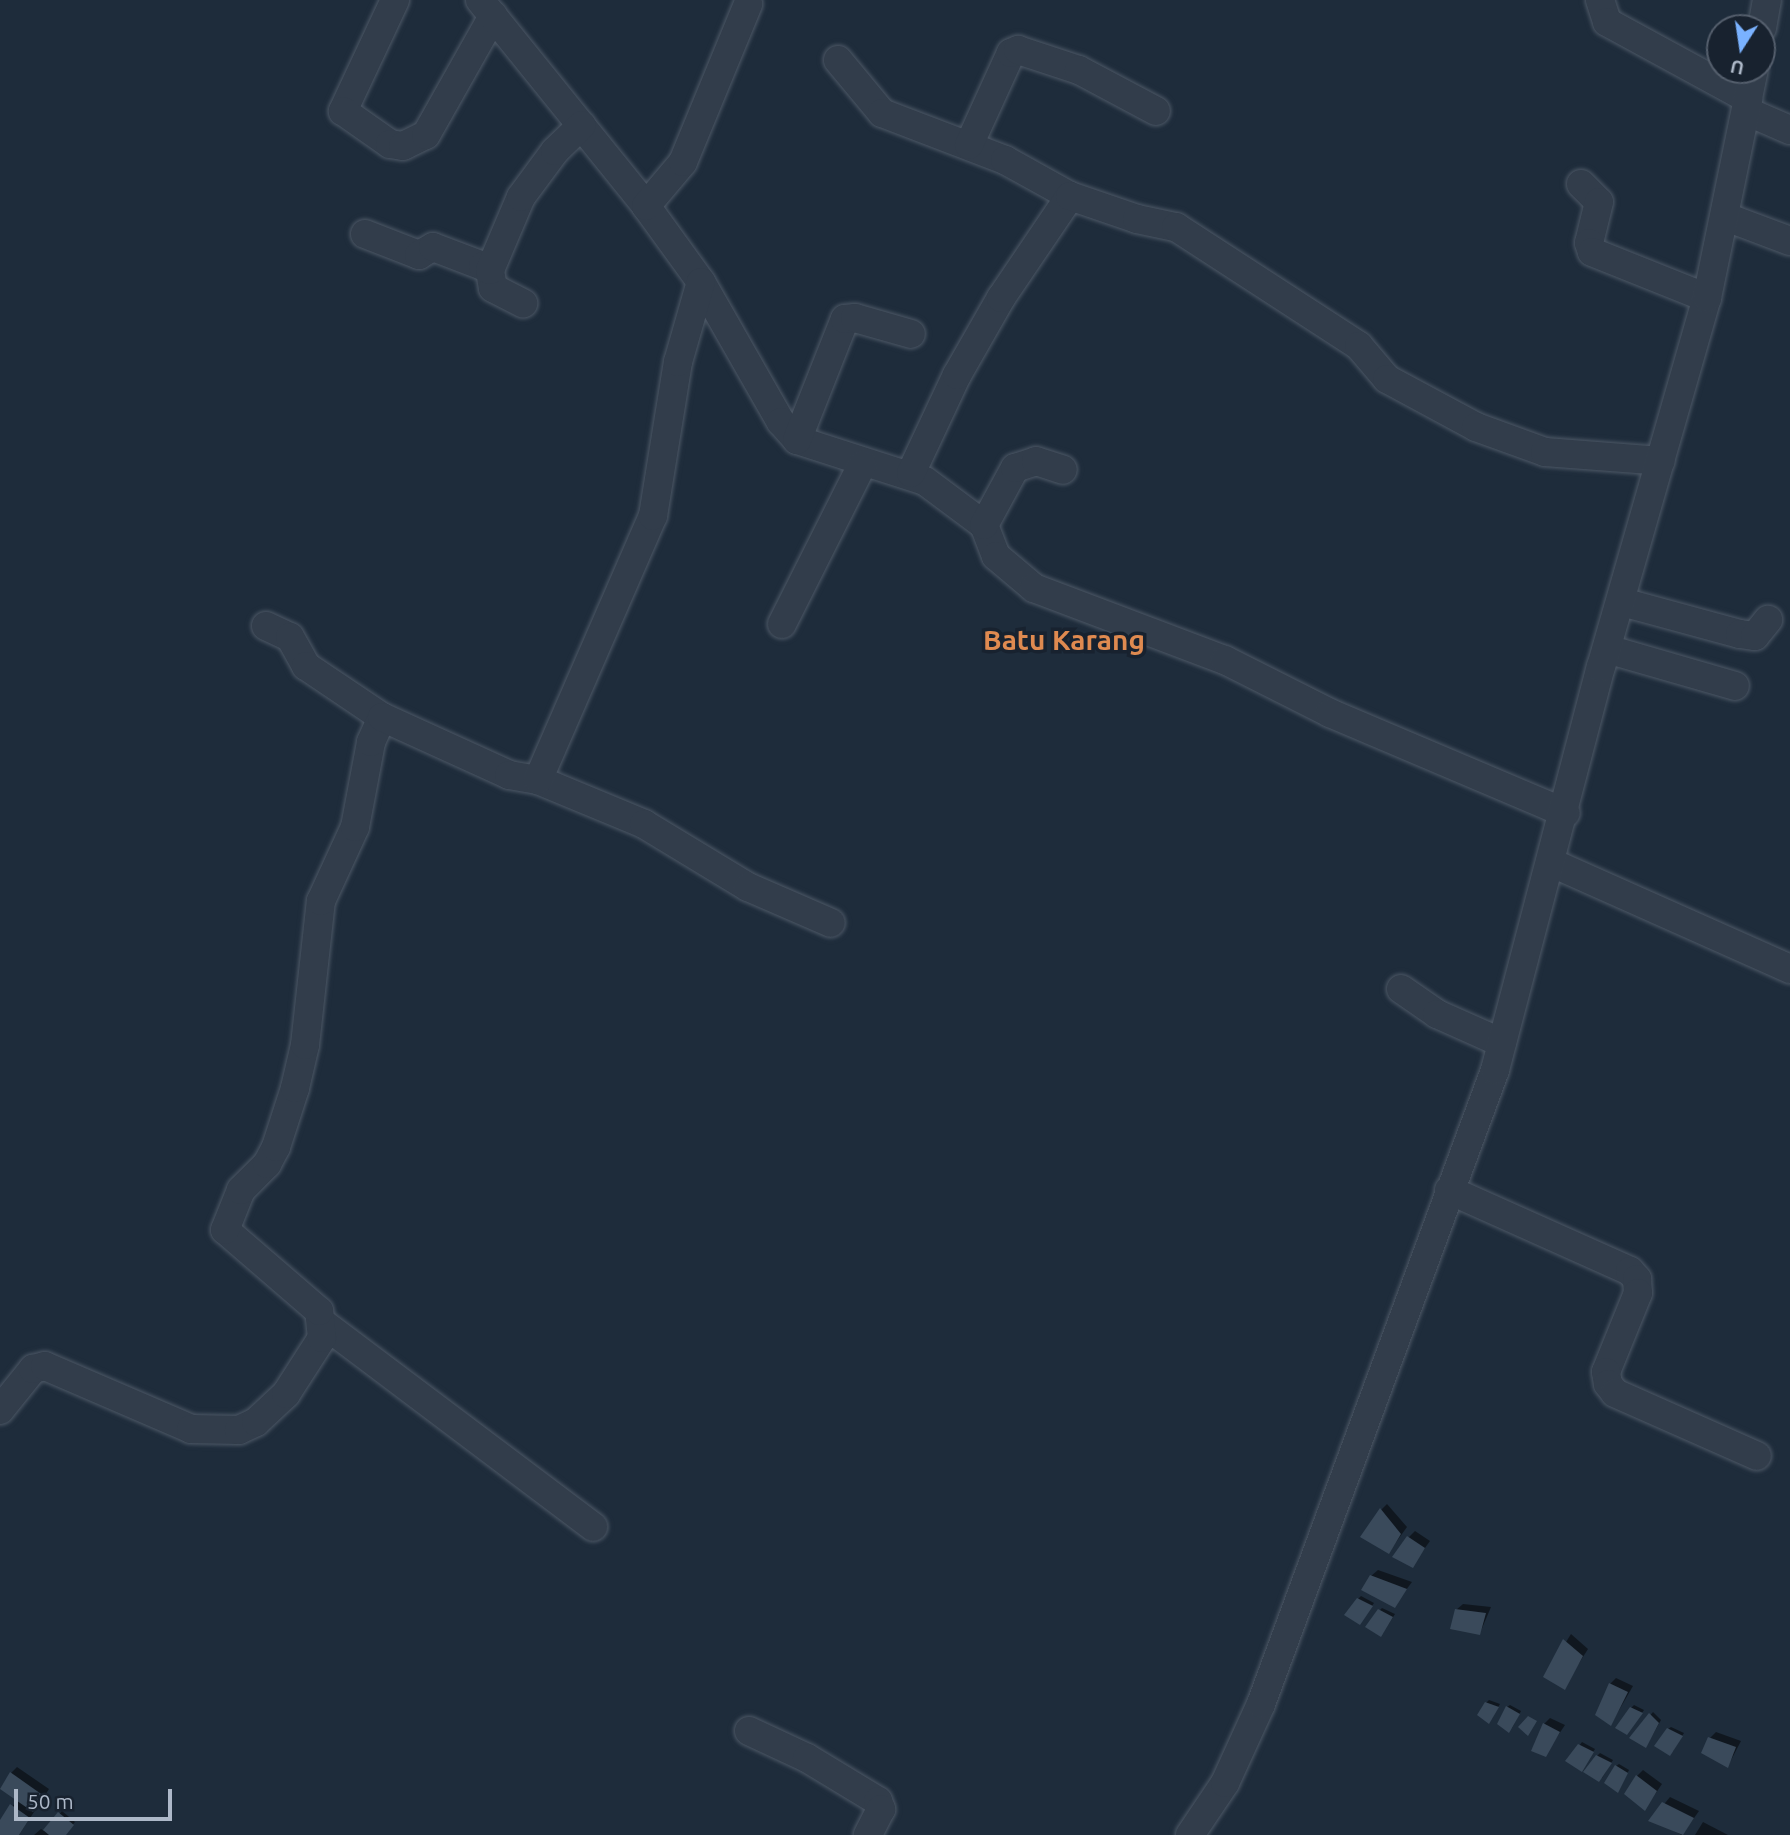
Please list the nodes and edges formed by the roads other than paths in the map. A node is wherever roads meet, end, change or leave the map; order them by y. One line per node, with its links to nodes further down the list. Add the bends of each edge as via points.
1 (395, 0): 4 (street, via 343,111 390,144 403,146 426,135)
2 (1600, 0): 7 (street, via 1607,22)
3 (748, 4): 14 (street, via 683,162)
4 (486, 8): 9 (street)
5 (838, 60): 11 (street, via 882,114)
6 (1751, 84): 7 (street)
7 (1747, 105): 10 (street); 15 (street)
8 (1156, 111): 11 (street, via 1079,70 1018,50 1011,53)
9 (582, 125): 14 (street); 18 (street, via 555,151 521,197)
10 (1790, 130)
11 (968, 145): 13 (street)
12 (1581, 184): 20 (street, via 1599,202 1592,252)
13 (1070, 196): 24 (street, via 1176,227 1359,346 1387,379 1476,426 1545,452); 27 (street, via 957,375)
14 (646, 206): 19 (street)
15 (1726, 217): 17 (street); 20 (street)
16 (365, 234): 18 (street, via 419,255 433,247 441,249)
17 (1790, 241)
18 (490, 270): 21 (street, via 493,288)
19 (701, 282): 23 (street, via 781,422); 36 (street, via 678,362 653,516)
20 (1707, 298): 24 (street)
21 (523, 303)
22 (911, 334): 23 (street, via 855,317 845,319)
23 (797, 440): 25 (street)
24 (1661, 461): 29 (street)
25 (862, 464): 27 (street); 31 (street)
26 (1063, 470): 28 (street, via 1036,461 1015,468)
27 (911, 474): 28 (street, via 955,500)
28 (984, 525): 37 (street, via 996,556 1034,588 1224,660 1330,713)
29 (1622, 602): 30 (street, via 1755,636); 33 (street)
30 (1768, 620)
31 (782, 624)
32 (266, 626): 35 (street, via 290,637 306,666)
33 (1607, 649): 34 (street); 37 (street)
34 (1735, 686)
35 (382, 718): 36 (street, via 509,775); 44 (street, via 371,742 355,827 321,901 305,1045 295,1088 276,1147 267,1164 241,1189 225,1230 319,1311)
36 (538, 780): 39 (street, via 644,824 748,887)
37 (1566, 813): 38 (street)
38 (1552, 863): 40 (street); 42 (street)
39 (831, 923)
40 (1790, 969)
41 (1401, 989): 42 (street, via 1437,1014)
42 (1502, 1043): 43 (street)
43 (1449, 1190): 46 (street, via 1630,1271 1637,1279 1638,1293 1606,1372 1608,1384 1615,1392); 50 (street, via 1261,1704 1225,1783)
44 (324, 1324): 45 (street, via 322,1338 286,1394 256,1422 239,1430 191,1429 132,1408 45,1366 33,1369); 47 (street)
45 (0, 1409)
46 (1757, 1456)
47 (593, 1527)
48 (749, 1731): 49 (street, via 807,1758 878,1801 881,1809)
49 (868, 1835)
50 (1189, 1835)

